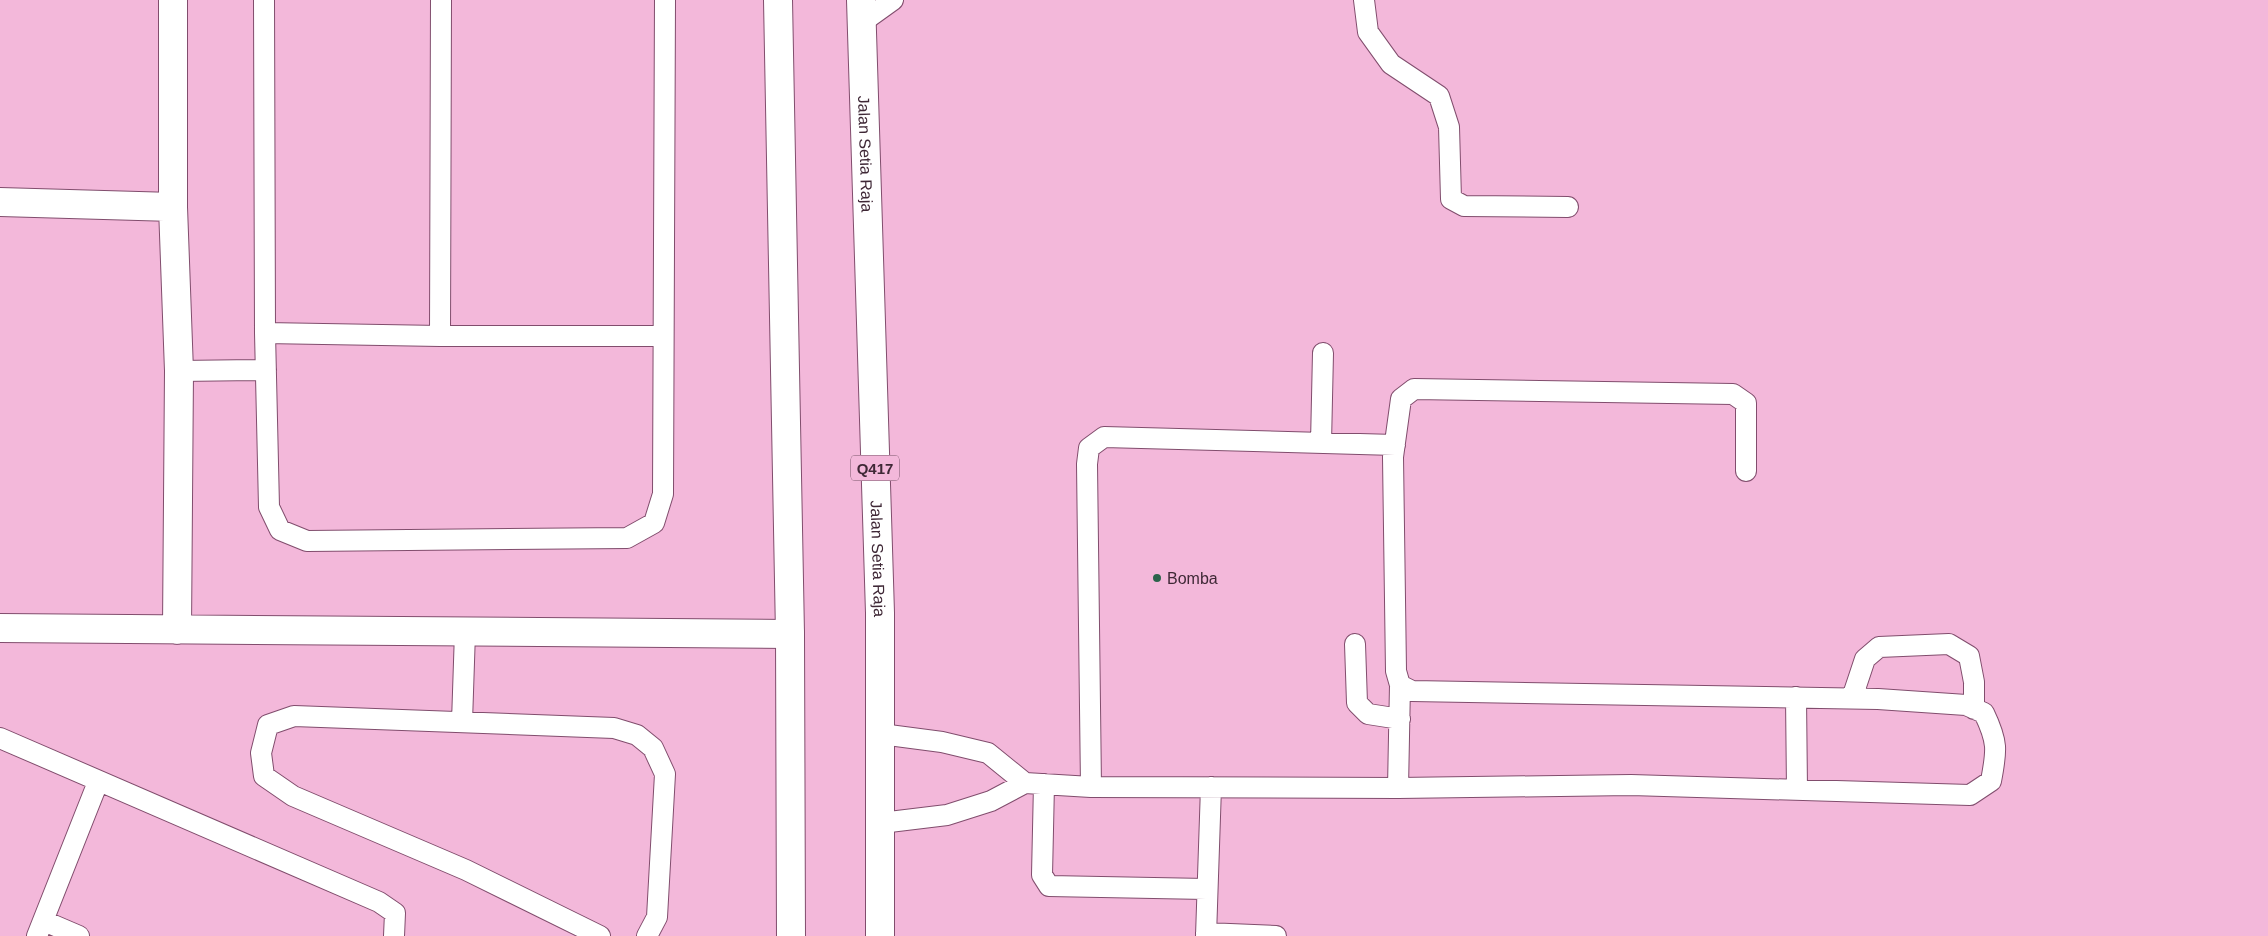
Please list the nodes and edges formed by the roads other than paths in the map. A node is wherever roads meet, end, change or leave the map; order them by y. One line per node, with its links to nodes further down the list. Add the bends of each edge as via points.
1 (173, 0): 10 (main road)
2 (264, 0): 12 (lane)
3 (441, 0): 13 (lane)
4 (665, 0): 14 (lane)
5 (778, 0): 24 (main road)
6 (893, 0): 8 (lane)
7 (1364, 0): 11 (lane, via 1368,32 1391,64 1439,96 1448,127 1451,199 1464,206)
8 (861, 12): 32 (main road, Jalan Setia Raja / Q417)
9 (0, 202): 10 (main road)
10 (174, 207): 17 (main road)
11 (1568, 207)
12 (265, 333): 13 (lane); 16 (lane)
13 (440, 336): 14 (lane)
14 (663, 336): 16 (lane, via 663,494 654,523 627,538 307,541 280,530 269,507)
15 (1323, 353): 18 (lane)
16 (266, 370): 17 (lane)
17 (179, 371): 22 (main road)
18 (1321, 443): 19 (lane); 36 (lane, via 1104,437 1089,448)
19 (1394, 445): 20 (lane, via 1401,399 1414,389 1733,394 1746,403); 26 (lane, via 1396,671)
20 (1746, 471)
21 (0, 628): 22 (main road)
22 (177, 630): 23 (main road)
23 (465, 632): 24 (main road); 31 (lane)
24 (790, 634): 48 (main road)
25 (1355, 644): 30 (lane, via 1357,703 1368,714)
26 (1400, 685): 27 (lane, via 1412,691); 30 (lane)
27 (1796, 697): 28 (lane); 39 (lane)
28 (1852, 698): 29 (lane, via 1966,705); 29 (lane, via 1864,660 1879,646 1949,644 1970,656)
29 (1974, 709): 39 (lane, via 1984,712 1995,734 1997,751 1992,781 1970,795)
30 (1400, 719): 38 (lane)
31 (462, 722): 46 (lane, via 294,716 268,725 261,754 264,776 293,796 466,870); 47 (lane, via 614,728 637,735 653,748 665,774 657,917)
32 (881, 734): 35 (lane, via 942,742 988,753); 40 (main road, Jalan Setia Raja / Q417)
33 (0, 738): 34 (lane)
34 (98, 782): 42 (lane); 45 (lane, via 379,902 395,913)
35 (1034, 784): 36 (lane); 40 (lane, via 947,815); 41 (lane, via 1042,875 1049,886)
36 (1091, 787): 37 (lane)
37 (1210, 787): 38 (lane); 41 (lane)
38 (1398, 788): 39 (lane, via 1631,785)
39 (1796, 790)
40 (881, 823): 49 (main road, Jalan Setia Raja / Q417)
41 (1206, 889): 43 (lane)
42 (41, 929): 44 (lane)
43 (1206, 934): 50 (lane)
44 (79, 936)
45 (394, 936)
46 (600, 936)
47 (647, 936)
48 (791, 936)
49 (880, 936)
50 (1276, 936)

